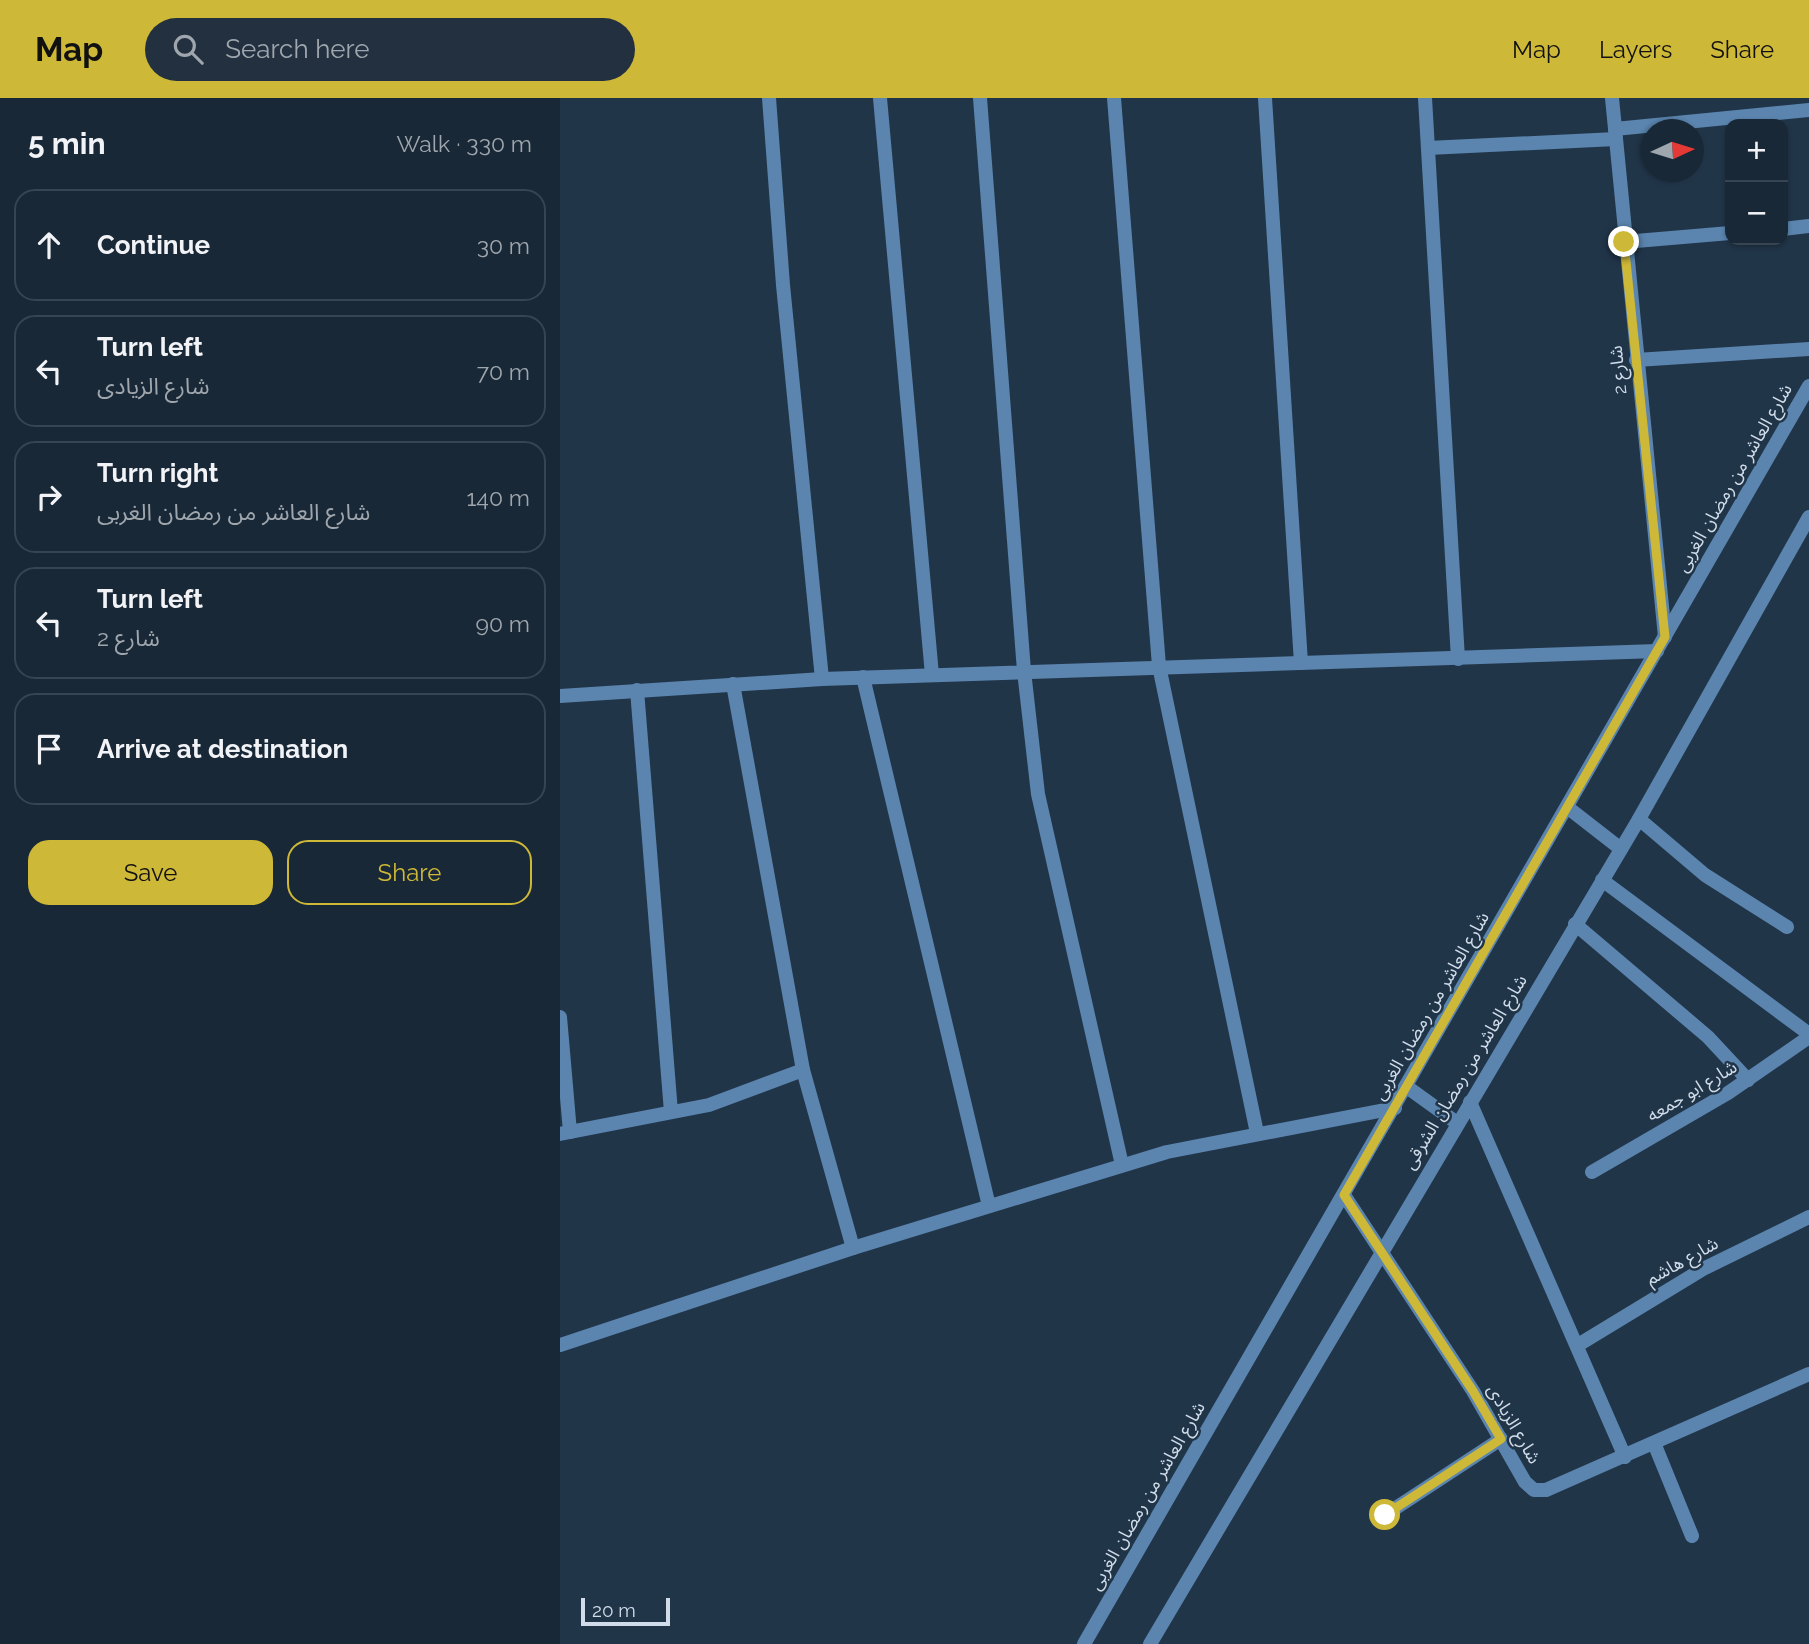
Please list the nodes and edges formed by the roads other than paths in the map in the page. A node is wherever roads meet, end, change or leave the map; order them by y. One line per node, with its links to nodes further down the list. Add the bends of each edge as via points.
1 (769, 98): 27 (street)
2 (880, 98): 25 (street)
3 (980, 98): 24 (street)
4 (1114, 98): 23 (street)
5 (1265, 98): 22 (street)
6 (1425, 98): 10 (street)
7 (1612, 98): 9 (street, شارع 2)
8 (1809, 110): 9 (street)
9 (1616, 134): 10 (street); 14 (street, شارع 2)
10 (1428, 148): 21 (street)
11 (1809, 226): 12 (street)
12 (1788, 228)
13 (1725, 233): 14 (street)
14 (1624, 242): 16 (street, شارع 2)
15 (1809, 349): 16 (street)
16 (1636, 360): 19 (street, شارع 2)
17 (1809, 386): 19 (street, شارع العاشر من رمضان الغربى)
18 (1809, 517): 32 (street, شارع العاشر من رمضان الشرقى)
19 (1665, 637): 20 (street, شارع العاشر من رمضان الغربى)
20 (1657, 651): 21 (street); 31 (street, شارع العاشر من رمضان الغربى)
21 (1458, 659): 22 (street)
22 (1301, 663): 23 (street)
23 (1159, 666): 24 (street); 47 (street)
24 (1024, 671): 25 (street); 48 (street, via 1038,794)
25 (932, 675): 26 (street)
26 (863, 677): 27 (street); 51 (street)
27 (822, 679): 28 (street)
28 (733, 684): 29 (street); 39 (street)
29 (637, 690): 30 (street); 44 (street)
30 (560, 696)
31 (1567, 807): 33 (street); 41 (street, شارع العاشر من رمضان الغربى)
32 (1639, 819): 33 (street, شارع العاشر من رمضان الشرقى); 36 (street, via 1705,875)
33 (1621, 849): 34 (street, شارع العاشر من رمضان الشرقى)
34 (1602, 880): 35 (street, شارع العاشر من رمضان الشرقى); 38 (street)
35 (1575, 924): 40 (street, via 1708,1037); 42 (street, شارع العاشر من رمضان الشرقى)
36 (1787, 927)
37 (560, 1017): 46 (street)
38 (1809, 1036): 40 (street, شارع ابو جمعه)
39 (803, 1070): 44 (street, via 709,1105); 53 (street)
40 (1748, 1080): 49 (street, شارع ابو جمعه)
41 (1407, 1087): 43 (street, شارع العاشر من رمضان الغربى); 45 (street)
42 (1470, 1102): 45 (street, شارع العاشر من رمضان الشرقى); 56 (street)
43 (1395, 1108): 47 (street); 50 (street, شارع العاشر من رمضان الغربى)
44 (671, 1112): 46 (street)
45 (1457, 1123): 54 (street, شارع العاشر من رمضان الشرقى)
46 (565, 1133)
47 (1258, 1133): 48 (street)
48 (1122, 1165): 51 (street)
49 (1592, 1172)
50 (1344, 1195): 54 (street, شارع الزيادى); 63 (street, شارع العاشر من رمضان الغربى)
51 (989, 1206): 53 (street)
52 (1809, 1217): 56 (street, شارع هاشم, via 1703,1269)
53 (853, 1248): 55 (street)
54 (1381, 1252): 58 (street, شارع الزيادى); 64 (street, شارع العاشر من رمضان الشرقى)
55 (560, 1345)
56 (1578, 1345): 60 (street)
57 (1809, 1374): 59 (street, شارع الزيادى)
58 (1501, 1439): 60 (street, شارع الزيادى, via 1534,1490 1546,1490); 61 (street)
59 (1654, 1443): 60 (street, شارع الزيادى); 62 (street)
60 (1625, 1457)
61 (1385, 1515)
62 (1692, 1536)
63 (1084, 1644)
64 (1150, 1644)

